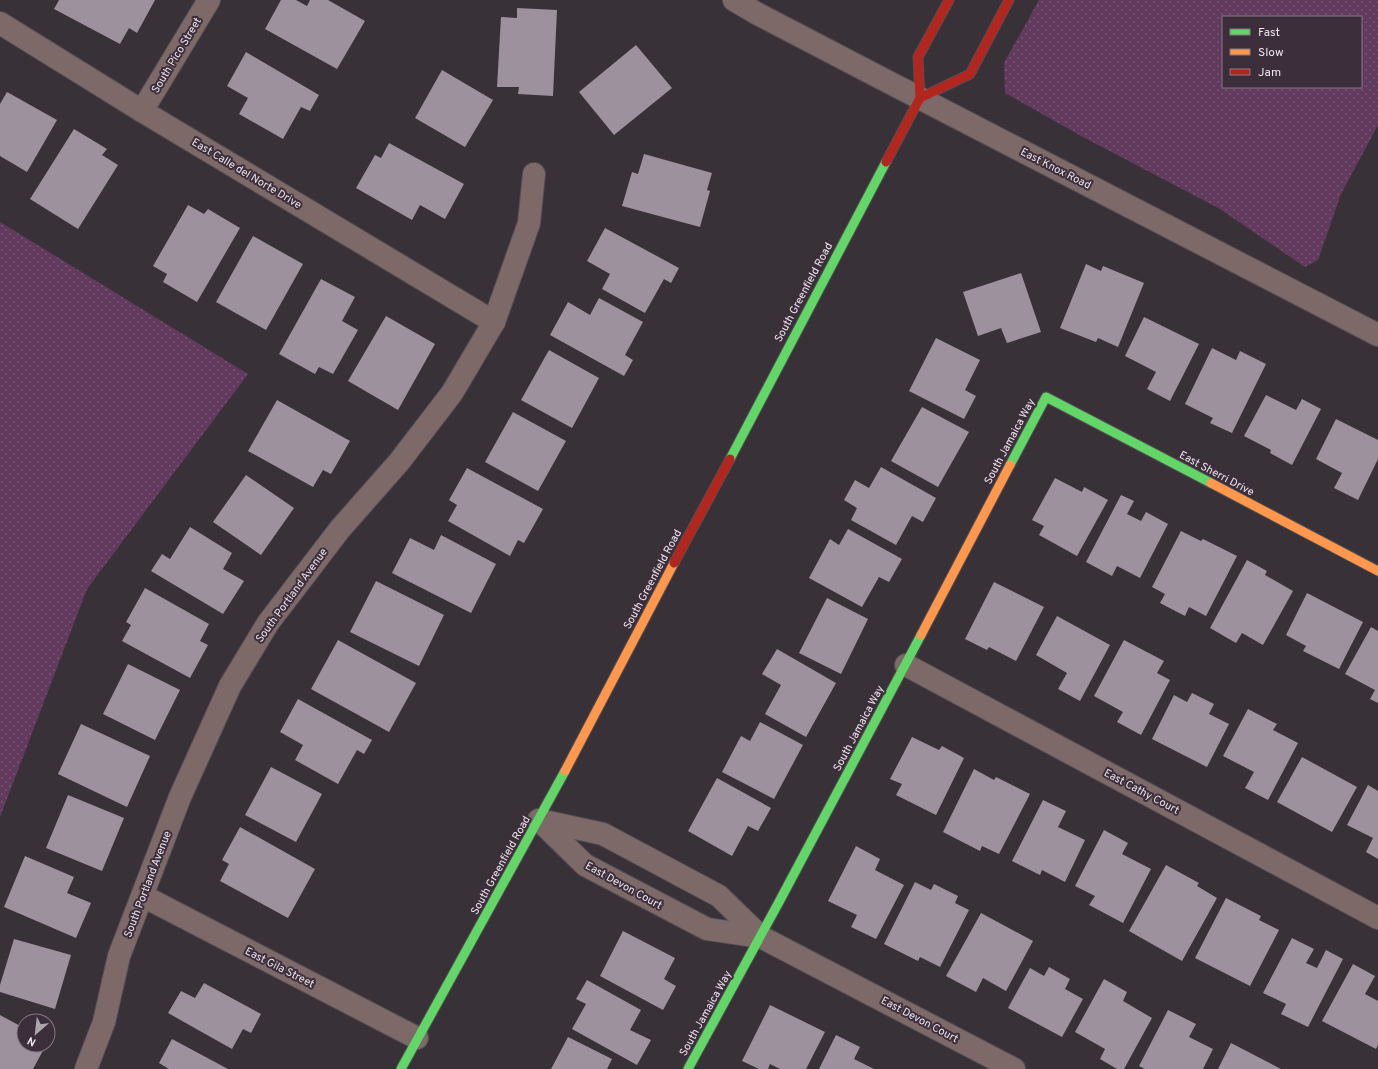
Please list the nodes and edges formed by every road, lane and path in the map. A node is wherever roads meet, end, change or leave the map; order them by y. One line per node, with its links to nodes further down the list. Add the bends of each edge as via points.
1 (209, 0): 7 (street, South Pico Street)
2 (734, 0): 6 (street, East Knox Road)
3 (949, 0): 6 (main road, via 918,57)
4 (1009, 0): 6 (main road, via 970,74)
5 (0, 23): 7 (street, East Calle del Norte Drive)
6 (920, 98): 10 (street, East Knox Road); 14 (main road, South Greenfield Road)
7 (142, 111): 9 (street, East Calle del Norte Drive)
8 (534, 174): 9 (street, South Portland Avenue, via 529,223)
9 (494, 322): 15 (street, South Portland Avenue, via 452,393 399,462 340,529 268,623 230,686 180,797)
10 (1378, 335)
11 (1046, 397): 12 (main road, East Sherri Drive); 13 (main road, South Jamaica Way)
12 (1378, 572)
13 (906, 665): 16 (street, East Cathy Court); 17 (main road, South Jamaica Way)
14 (539, 820): 17 (street, East Devon Court, via 603,834 719,896); 17 (street, East Devon Court, via 586,865 700,926); 18 (main road, South Greenfield Road)
15 (143, 896): 18 (street, East Gila Street); 19 (street, South Portland Avenue, via 119,956 104,1022)
16 (1378, 918)
17 (761, 936): 21 (main road, South Jamaica Way); 22 (street, East Devon Court)
18 (417, 1038): 20 (main road, South Greenfield Road)
19 (86, 1069)
20 (401, 1069)
21 (688, 1069)
22 (1014, 1069)

